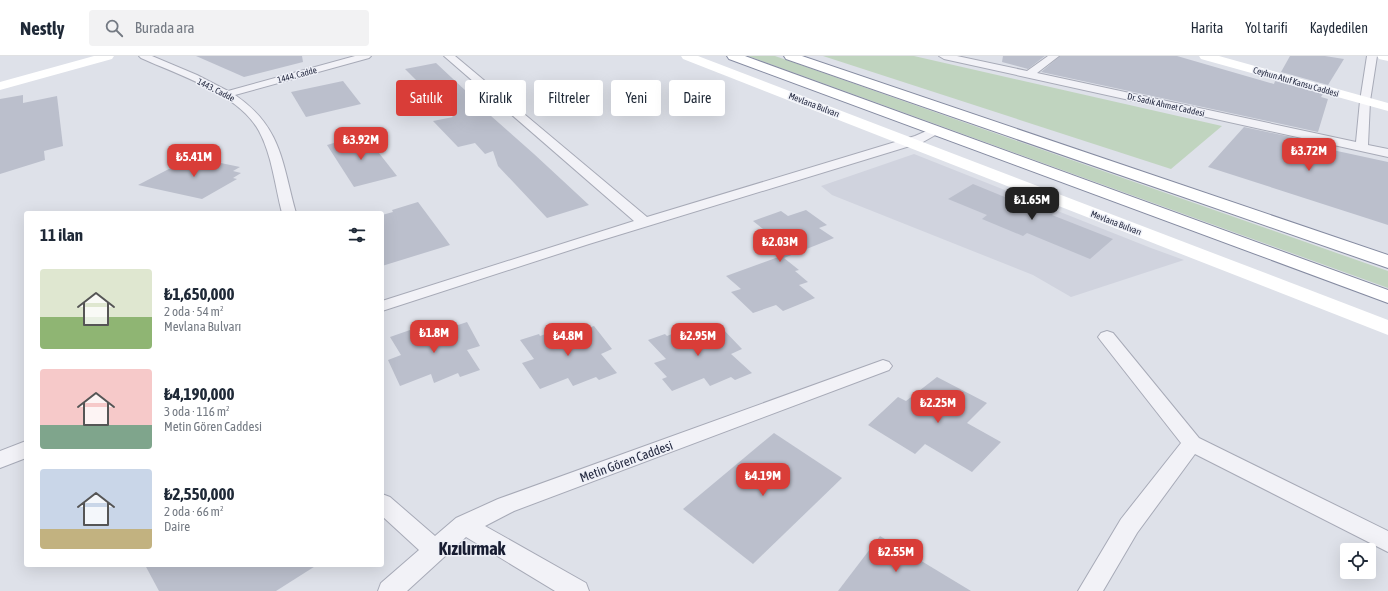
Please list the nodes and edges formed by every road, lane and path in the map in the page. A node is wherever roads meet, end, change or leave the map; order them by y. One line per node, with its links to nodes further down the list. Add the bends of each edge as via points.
1 (91, 56): 16 (main road)
2 (108, 56): 17 (main road)
3 (144, 56): 18 (street, 1443. Cadde)
4 (366, 56): 18 (street, 1444. Cadde)
5 (449, 56): 26 (street)
6 (687, 56): 22 (main road, Mevlana Bulvarı)
7 (733, 56): 21 (main road, Mevlana Bulvarı)
8 (790, 56): 27 (main road)
9 (944, 56): 15 (street, Dr. Sadık Ahmet Caddesi)
10 (1054, 56): 15 (street)
11 (1205, 56): 19 (main road, Ceyhun Atuf Kansu Caddesi)
12 (1372, 56): 19 (street)
13 (1383, 56): 14 (main road)
14 (1388, 57)
15 (1029, 74): 23 (street, Dr. Sadık Ahmet Caddesi)
16 (0, 81)
17 (0, 86)
18 (228, 94): 25 (street, 1443. Cadde, via 249,108 264,129)
19 (1366, 101): 20 (main road, Ceyhun Atuf Kansu Caddesi); 23 (street)
20 (1388, 107)
21 (935, 131): 22 (street); 28 (main road, Mevlana Bulvarı)
22 (910, 142): 26 (street); 30 (main road, Mevlana Bulvarı)
23 (1362, 147): 24 (street, Dr. Sadık Ahmet Caddesi)
24 (1388, 153)
25 (288, 211)
26 (645, 223): 29 (street)
27 (1388, 262)
28 (1388, 297)
29 (384, 305)
30 (1388, 328)
31 (1107, 336): 33 (street)
32 (882, 366): 37 (street, Metin Gören Caddesi, via 506,505)
33 (1192, 443): 38 (street); 42 (street, via 1129,526)
34 (24, 450): 35 (street)
35 (0, 460)
36 (384, 505): 39 (street)
37 (464, 525): 39 (street, Metin Gören Caddesi); 41 (street)
38 (1388, 542)
39 (436, 551): 40 (street, Metin Gören Caddesi)
40 (390, 591)
41 (577, 591)
42 (1090, 591)

